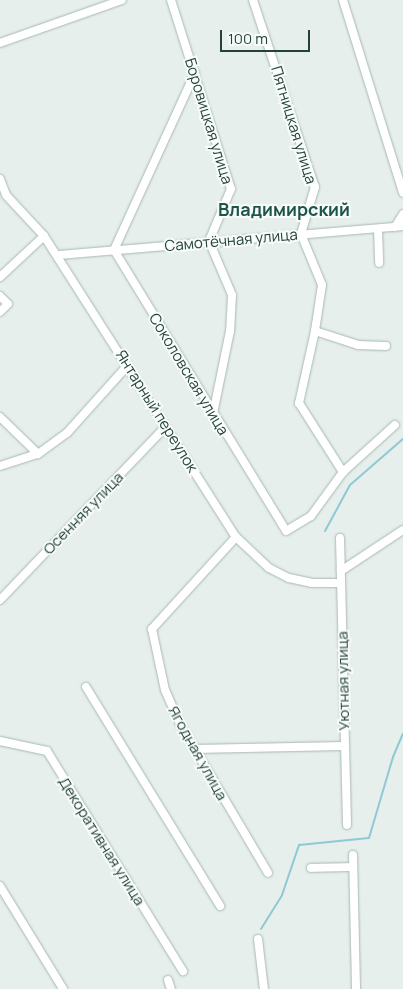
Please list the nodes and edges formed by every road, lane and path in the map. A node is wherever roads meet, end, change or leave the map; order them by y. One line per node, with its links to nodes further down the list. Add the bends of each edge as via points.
1 (122, 0): 5 (street)
2 (171, 0): 6 (street, Боровицкая улица)
3 (253, 0): 12 (street, Пятницкая улица, via 316,187)
4 (343, 0): 8 (street)
5 (0, 43)
6 (195, 73): 14 (street, Боровицкая улица, via 231,189); 15 (street)
7 (0, 179): 13 (street, Янтарный переулок, via 6,195)
8 (403, 193)
9 (403, 214): 10 (street)
10 (399, 226): 11 (street, Самотёчная улица)
11 (378, 229): 12 (street, Самотёчная улица); 17 (street)
12 (301, 234): 14 (street, Самотёчная улица); 21 (street, via 322,285)
13 (44, 236): 16 (street, Янтарный переулок); 18 (street)
14 (209, 241): 15 (street, Самотёчная улица); 24 (street, via 232,295 230,331)
15 (114, 250): 16 (street, Самотёчная улица); 24 (street, Соколовская улица)
16 (59, 255): 23 (street, Янтарный переулок)
17 (379, 263)
18 (0, 277)
19 (0, 296): 20 (street, via 8,304)
20 (0, 312)
21 (315, 331): 22 (street, via 358,346); 30 (street, via 299,403)
22 (386, 346)
23 (128, 366): 27 (street, Янтарный переулок); 28 (street, via 67,433)
24 (213, 414): 30 (street, Соколовская улица, via 286,532 311,516)
25 (0, 417): 28 (street)
26 (395, 425): 30 (street, Соколовская улица)
27 (166, 426): 32 (street, Янтарный переулок); 36 (street, Осенняя улица)
28 (38, 454): 29 (street)
29 (0, 466)
30 (343, 472)
31 (403, 530): 34 (street)
32 (236, 537): 35 (street, Янтарный переулок, via 269,568 289,578 312,583); 40 (street, Ягодная улица, via 152,629 167,695)
33 (340, 538): 34 (street, Уютная улица)
34 (341, 571): 35 (street, Уютная улица)
35 (341, 583): 39 (street, Уютная улица)
36 (0, 600)
37 (86, 687): 47 (street)
38 (0, 740): 49 (street, Декоративная улица, via 47,751)
39 (344, 746): 40 (street); 41 (street, Уютная улица)
40 (194, 749): 45 (street, Ягодная улица)
41 (347, 825)
42 (353, 855): 43 (street)
43 (354, 867): 44 (street); 54 (street)
44 (311, 868)
45 (268, 873)
46 (0, 886): 51 (street)
47 (220, 906)
48 (258, 939): 53 (street)
49 (183, 971)
50 (168, 980): 52 (street)
51 (63, 989)
52 (172, 989)
53 (264, 989)
54 (356, 989)

